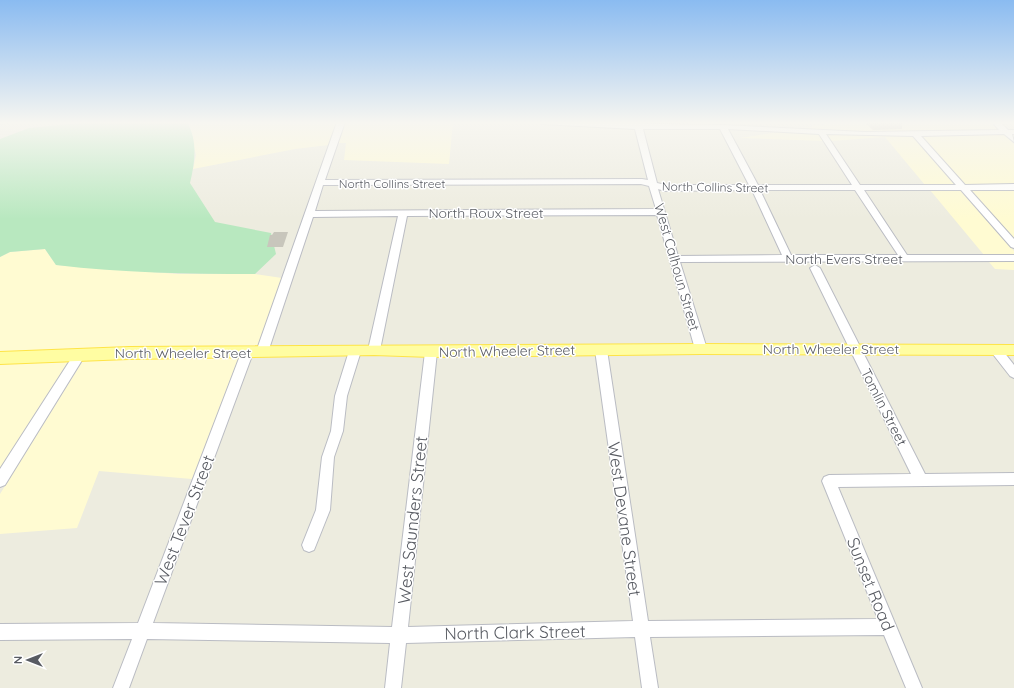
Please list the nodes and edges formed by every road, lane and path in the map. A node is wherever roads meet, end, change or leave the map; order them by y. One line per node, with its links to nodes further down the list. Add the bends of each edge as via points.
1 (330, 154): 6 (street)
2 (645, 154): 7 (street, West Calhoun Street)
3 (737, 154): 9 (street)
4 (835, 154): 10 (street)
5 (934, 154): 11 (street)
6 (321, 183): 7 (street, North Collins Street, via 642,181); 13 (street)
7 (653, 185): 9 (street, North Collins Street, via 665,188); 12 (street, West Calhoun Street)
8 (1014, 187): 11 (street, North Collins Street)
9 (754, 188): 10 (street, North Collins Street); 18 (street)
10 (857, 188): 11 (street, North Collins Street); 19 (street)
11 (963, 188): 15 (street)
12 (661, 212): 14 (street, North Roux Street); 17 (street, West Calhoun Street)
13 (310, 214): 14 (street, North Roux Street); 28 (street)
14 (403, 214): 23 (street, via 390,261 389,278)
15 (1014, 245)
16 (1014, 258): 19 (street, North Evers Street)
17 (675, 259): 18 (street, North Evers Street); 21 (street, West Calhoun Street)
18 (788, 259): 19 (street, North Evers Street)
19 (905, 259)
20 (815, 268): 22 (street, Tomlin Street)
21 (701, 349): 22 (main road, North Wheeler Street); 24 (main road, North Wheeler Street)
22 (855, 349): 25 (main road, North Wheeler Street); 35 (street, Tomlin Street)
23 (374, 350): 27 (main road, North Wheeler Street); 29 (main road, North Wheeler Street)
24 (601, 350): 29 (main road, North Wheeler Street); 39 (street, West Devane Street)
25 (996, 350): 26 (main road, North Wheeler Street); 33 (street)
26 (1014, 350)
27 (355, 351): 28 (main road, North Wheeler Street); 37 (street, via 341,396 337,431 328,458 323,510)
28 (262, 352): 30 (main road, North Wheeler Street)
29 (431, 352): 42 (street, West Saunders Street)
30 (247, 353): 31 (main road, North Wheeler Street); 40 (street, West Tever Street)
31 (80, 354): 32 (main road, North Wheeler Street); 36 (street)
32 (0, 358)
33 (1014, 374)
34 (1014, 479): 35 (street)
35 (921, 480): 38 (street, Sunset Road, via 829,481)
36 (0, 482)
37 (308, 545)
38 (888, 627): 39 (street, North Clark Street); 46 (street, Sunset Road)
39 (641, 629): 42 (street, North Clark Street); 45 (street, West Devane Street)
40 (142, 631): 41 (street, North Clark Street); 42 (street, North Clark Street); 43 (street, West Tever Street)
41 (0, 632)
42 (399, 635): 44 (street, West Saunders Street)
43 (121, 688)
44 (393, 688)
45 (650, 688)
46 (914, 688)

